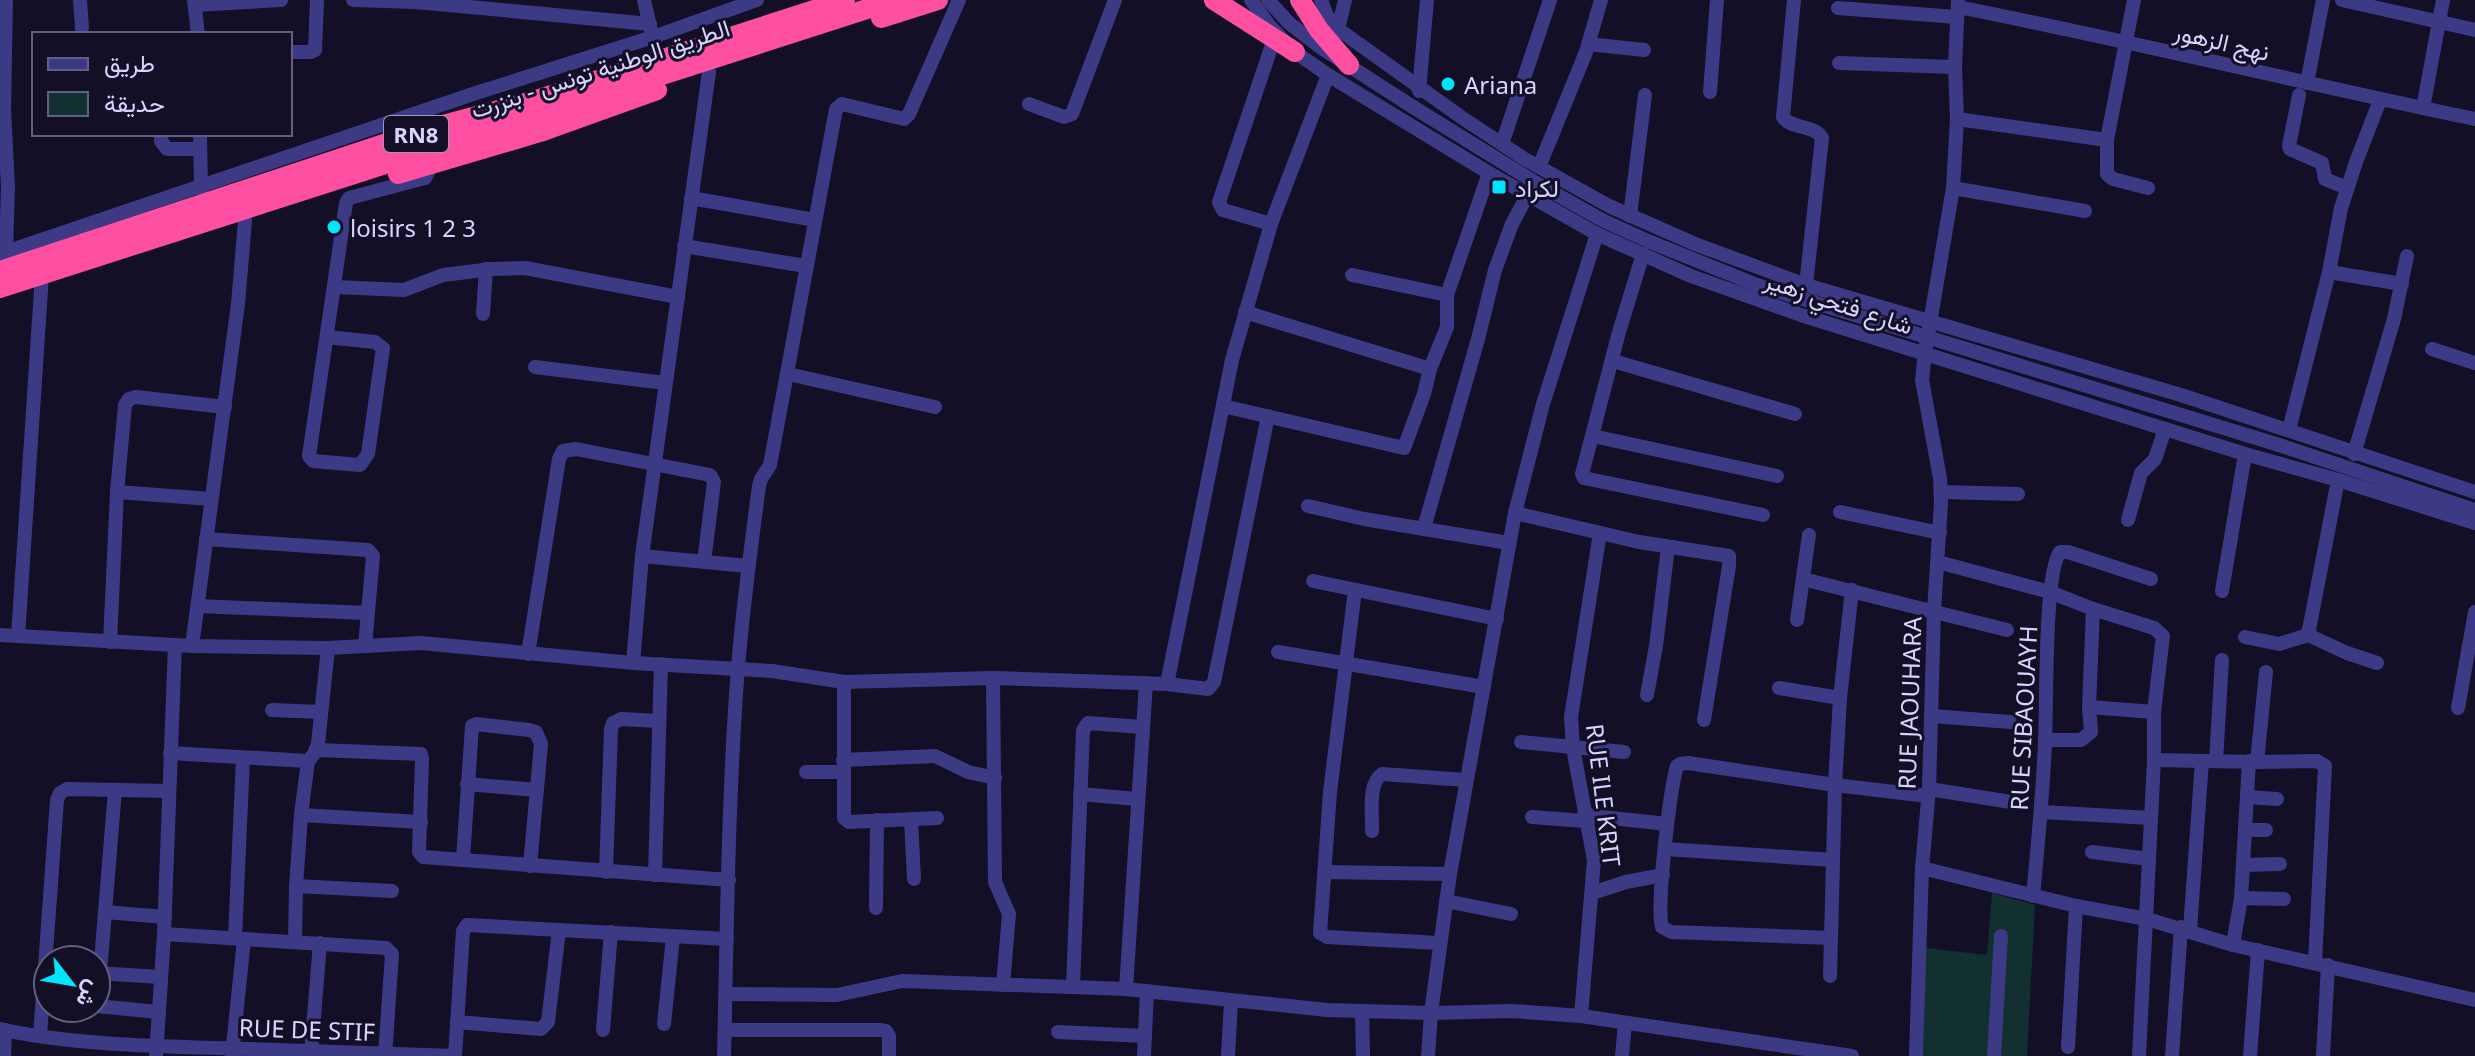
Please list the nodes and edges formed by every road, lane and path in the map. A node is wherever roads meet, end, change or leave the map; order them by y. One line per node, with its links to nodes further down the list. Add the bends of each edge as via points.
1 (6, 0): 84 (street, via 8,187)
2 (80, 0): 35 (street)
3 (281, 0): 29 (street)
4 (317, 0): 44 (street, via 315,50)
5 (353, 0): 28 (street)
6 (644, 0): 38 (street)
7 (757, 0): 38 (street)
8 (804, 0): 61 (highway, RN8)
9 (895, 0): 31 (highway, الطريق الوطنية تونس - بنزرت / RN8)
10 (938, 0): 49 (highway)
11 (959, 0): 77 (street, via 904,119 837,106)
12 (1115, 0): 56 (street, via 1072,114 1064,117)
13 (1214, 0): 40 (highway)
14 (1251, 0): 45 (street, شارع فتحي زهير)
15 (1268, 0): 47 (street, شارع فتحي زهير, via 1304,35)
16 (1300, 0): 47 (highway)
17 (1321, 0): 36 (street)
18 (1345, 0): 36 (street)
19 (1427, 0): 51 (street)
20 (1550, 0): 65 (street)
21 (1601, 0): 42 (street)
22 (1717, 0): 53 (street)
23 (1794, 0): 92 (street, via 1783,117 1822,138)
24 (2134, 0): 41 (street)
25 (2323, 0): 52 (street)
26 (2342, 0): 34 (street)
27 (2443, 0): 34 (street)
28 (417, 1): 30 (street)
29 (195, 2): 39 (street)
30 (492, 5): 38 (street)
31 (840, 7): 61 (highway, الطريق الوطنية تونس - بنزرت / RN8); 85 (highway, الطريق الوطنية تونس - بنزرت / RN8)
32 (1838, 8): 33 (street, نهج الزهور)
33 (1958, 8): 41 (street, نهج الزهور); 48 (street, RUE JAOUHARA)
34 (2438, 20): 37 (street); 58 (street)
35 (82, 28)
36 (1338, 29): 51 (street)
37 (2475, 30)
38 (651, 31): 69 (street)
39 (198, 32)
40 (1274, 39): 45 (highway); 79 (street, via 1219,202 1223,210)
41 (2126, 40): 52 (street, نهج الزهور); 63 (street)
42 (1588, 44): 43 (street); 67 (street)
43 (1644, 50)
44 (292, 52)
45 (1295, 52): 50 (street, شارع فتحي زهير)
46 (1839, 63): 48 (street)
47 (1349, 65): 57 (street, شارع فتحي زهير)
48 (1955, 67): 59 (street, RUE JAOUHARA)
49 (709, 72): 66 (highway); 74 (street)
50 (1328, 75): 68 (street, شارع فتحي زهير); 79 (street)
51 (1421, 87): 57 (street); 65 (street)
52 (2303, 89): 55 (street, نهج الزهور); 72 (street, via 2289,146 2322,163 2328,182)
53 (1710, 92)
54 (1645, 95): 76 (street)
55 (2380, 100): 58 (street, نهج الزهور); 72 (street)
56 (1029, 104)
57 (1413, 107): 99 (street, شارع فتحي زهير, via 1533,181 1648,241 1757,285)
58 (2423, 108): 60 (street, نهج الزهور)
59 (1957, 119): 63 (street); 70 (street, RUE JAOUHARA)
60 (2475, 119)
61 (432, 128): 84 (highway, الطريق الوطنية تونس - بنزرت / RN8)
62 (161, 136): 64 (street, via 167,149)
63 (2107, 140): 71 (street, via 2107,174)
64 (200, 141): 69 (street)
65 (1502, 144): 67 (street)
66 (432, 164): 78 (highway); 93 (street, via 425,178 348,199)
67 (1539, 167): 76 (street)
68 (1489, 173): 73 (street, شارع فتحي زهير); 95 (street)
69 (201, 188): 84 (street)
70 (1953, 188): 75 (street); 99 (street, RUE JAOUHARA)
71 (2148, 188)
72 (2347, 188): 88 (street)
73 (1528, 194): 80 (street, شارع فتحي زهير); 134 (street, via 1495,270)
74 (691, 198): 77 (street); 81 (street)
75 (2085, 211)
76 (1630, 216): 92 (street)
77 (815, 220): 86 (street)
78 (245, 221): 85 (highway, RN8); 110 (street)
79 (1271, 224): 97 (street)
80 (1597, 234): 82 (street, شارع فتحي زهير); 130 (street)
81 (684, 246): 86 (street); 96 (street)
82 (1643, 254): 102 (street, شارع فتحي زهير, via 1731,291); 103 (street)
83 (2407, 256): 91 (street)
84 (2, 259)
85 (90, 260): 89 (highway, الطريق الوطنية تونس - بنزرت / RN8)
86 (806, 266): 107 (street)
87 (486, 269): 93 (street, via 443,275 407,290); 96 (street, via 531,268); 98 (street)
88 (2329, 272): 91 (street); 115 (street)
89 (42, 275): 94 (highway, الطريق الوطنية تونس - بنزرت / RN8); 162 (street)
90 (1352, 275): 95 (street)
91 (2402, 284): 118 (street)
92 (1806, 285): 99 (street)
93 (334, 287): 100 (street)
94 (0, 288)
95 (1447, 295): 106 (street, via 1447,327)
96 (678, 297): 108 (street)
97 (1245, 312): 106 (street); 109 (street)
98 (483, 314)
99 (1930, 329): 102 (street, RUE JAOUHARA); 115 (street, via 2181,395); 128 (street, شارع فتحي زهير)
100 (327, 337): 100 (street, via 310,459 360,465 368,454 383,348 375,342)
101 (2432, 349): 104 (street)
102 (1925, 352): 114 (street, شارع فتحي زهير); 123 (street, RUE JAOUHARA, via 1923,392)
103 (1613, 361): 112 (street); 116 (street)
104 (2475, 363)
105 (535, 367): 108 (street)
106 (1430, 369): 113 (street, via 1404,448)
107 (788, 374): 111 (street); 144 (street, via 770,467 760,480)
108 (665, 383): 119 (street)
109 (1223, 406): 113 (street); 181 (street)
110 (225, 407): 122 (street, via 129,399 123,412); 126 (street)
111 (935, 407)
112 (1795, 414)
113 (1268, 416): 181 (street, via 1214,682 1201,690)
114 (2165, 429): 117 (street, شارع فتحي زهير); 132 (street, via 2155,459 2141,473)
115 (2289, 430): 118 (street)
116 (1593, 436): 120 (street); 131 (street, via 1584,478)
117 (2245, 454): 121 (street, شارع فتحي زهير); 150 (street)
118 (2354, 454): 124 (street)
119 (655, 464): 141 (street); 142 (street, via 713,478); 170 (street, via 576,449 561,454)
120 (1777, 476)
121 (2338, 480): 133 (street, شارع فتحي زهير); 161 (street)
122 (117, 492): 126 (street); 164 (street)
123 (1941, 492): 125 (street); 136 (street, RUE JAOUHARA)
124 (2475, 492)
125 (2018, 494)
126 (211, 499): 138 (street)
127 (1308, 506): 134 (street)
128 (2475, 510)
129 (1840, 512): 136 (street)
130 (1515, 513): 135 (street); 139 (street)
131 (1763, 515)
132 (2128, 520)
133 (2475, 523)
134 (1424, 528): 139 (street)
135 (1600, 533): 140 (street); 198 (street, RUE ILE KRIT, via 1572,703)
136 (1940, 533): 143 (street, RUE JAOUHARA)
137 (1809, 535): 145 (street)
138 (206, 539): 152 (street); 156 (street, via 368,550 373,556)
139 (1509, 543): 157 (street)
140 (1668, 547): 184 (street); 192 (street, via 1725,554 1730,560)
141 (642, 556): 142 (street); 173 (street)
142 (704, 562): 144 (street)
143 (1938, 562): 151 (street); 154 (street, RUE JAOUHARA)
144 (748, 566): 176 (street)
145 (1803, 579): 149 (street); 158 (street)
146 (2151, 579): 151 (street, RUE SIBAOUAYH, via 2060,552)
147 (1313, 581): 148 (street)
148 (1355, 590): 157 (street); 172 (street)
149 (1852, 590): 154 (street); 185 (street)
150 (2222, 591)
151 (2050, 592): 153 (street); 196 (street, RUE SIBAOUAYH)
152 (198, 606): 156 (street); 166 (street)
153 (2093, 609): 186 (street); 190 (street, via 2161,632)
154 (1934, 611): 159 (street); 191 (street, RUE JAOUHARA)
155 (2475, 612): 187 (street)
156 (367, 613): 167 (street)
157 (1497, 619): 182 (street)
158 (1797, 620)
159 (2007, 630)
160 (0, 635): 162 (street)
161 (2308, 635): 163 (street, via 2279,644); 174 (street)
162 (18, 636): 164 (street)
163 (2245, 637)
164 (110, 642): 165 (street)
165 (175, 645): 166 (street); 200 (street)
166 (192, 646): 168 (street)
167 (365, 646): 168 (street); 170 (street, via 421,643)
168 (328, 648): 189 (street)
169 (1278, 652): 172 (street)
170 (528, 654): 173 (street)
171 (2222, 660): 204 (street)
172 (1345, 662): 182 (street); 244 (street)
173 (633, 663): 175 (street)
174 (2377, 663)
175 (661, 664): 176 (street); 193 (street)
176 (738, 668): 179 (street); 249 (street)
177 (2266, 672): 205 (street)
178 (993, 678): 179 (street); 180 (street); 208 (street)
179 (844, 682): 206 (street)
180 (1146, 683): 181 (street); 195 (street)
181 (1167, 684)
182 (1484, 687): 209 (street)
183 (1779, 688): 185 (street)
184 (1647, 695)
185 (1840, 698): 211 (street)
186 (2089, 707): 190 (street); 196 (street, via 2091,732 2085,738)
187 (2458, 708)
188 (272, 710): 189 (street)
189 (321, 712): 201 (street)
190 (2154, 712): 203 (street)
191 (1932, 716): 194 (street); 215 (street, RUE JAOUHARA)
192 (1704, 720)
193 (659, 721): 243 (street, via 613,723); 246 (street)
194 (2010, 722)
195 (1142, 727): 216 (street, via 1085,724); 218 (street)
196 (2045, 740): 221 (street, RUE SIBAOUAYH)
197 (1521, 742): 198 (street)
198 (1573, 748): 199 (street); 225 (street, RUE ILE KRIT)
199 (1624, 752)
200 (170, 753): 202 (street); 214 (street)
201 (312, 755): 202 (street); 222 (street); 229 (street, via 421,754)
202 (243, 758): 269 (street)
203 (2154, 760): 204 (street); 226 (street)
204 (2209, 761): 205 (street); 263 (street)
205 (2253, 762): 217 (street); 279 (street, via 2317,761 2325,766)
206 (843, 766): 207 (street); 208 (street, via 935,756); 228 (street, via 844,818)
207 (806, 772)
208 (995, 778): 283 (street, via 995,882 1009,914)
209 (1466, 780): 233 (street, via 1378,776); 245 (street)
210 (467, 784): 213 (street); 213 (street, via 471,729 476,724 536,732 541,744); 236 (street)
211 (1835, 785): 215 (street); 230 (street, via 1683,763 1675,771); 238 (street)
212 (115, 790): 214 (street); 259 (street); 275 (street, via 60,793)
213 (537, 790): 241 (street)
214 (169, 791): 261 (street)
215 (1928, 792): 220 (street); 242 (street, RUE JAOUHARA)
216 (1080, 794): 218 (street); 284 (street)
217 (2247, 797): 219 (street); 231 (street)
218 (1137, 799): 285 (street)
219 (2277, 799)
220 (2011, 802)
221 (2041, 812): 226 (street); 253 (street, RUE SIBAOUAYH)
222 (301, 815): 229 (street); 250 (street)
223 (1532, 817): 225 (street)
224 (937, 818): 227 (street)
225 (1585, 818): 230 (street); 252 (street, RUE ILE KRIT, via 1594,860)
226 (2151, 818): 237 (street)
227 (911, 819): 228 (street); 248 (street)
228 (877, 820): 258 (street)
229 (421, 822): 236 (street, via 420,855)
230 (1667, 824): 234 (street)
231 (2245, 830): 232 (street); 240 (street)
232 (2266, 830)
233 (1372, 831)
234 (1666, 849): 238 (street); 247 (street)
235 (2092, 852): 237 (street)
236 (463, 859): 241 (street)
237 (2149, 859): 262 (street)
238 (1833, 860): 270 (street)
239 (2280, 864): 240 (street)
240 (2243, 865): 254 (street)
241 (530, 866): 243 (street)
242 (1922, 868): 253 (street); 320 (street, RUE JAOUHARA)
243 (606, 872): 246 (street)
244 (1325, 872): 245 (street); 274 (street, via 1319,929 1323,936)
245 (1450, 874): 256 (street)
246 (655, 875): 249 (street)
247 (1663, 875): 252 (street); 270 (street, via 1660,922 1666,931)
248 (914, 879)
249 (729, 880): 271 (street)
250 (296, 886): 251 (street); 272 (street)
251 (392, 891)
252 (1592, 893): 294 (street, RUE ILE KRIT)
253 (2033, 896): 257 (street)
254 (2241, 898): 255 (street); 277 (street)
255 (2284, 899)
256 (1446, 901): 260 (street); 274 (street)
257 (2076, 906): 262 (street); 305 (street)
258 (876, 908)
259 (105, 912): 261 (street); 276 (street)
260 (1511, 914)
261 (165, 917): 266 (street)
262 (2147, 919): 263 (street); 322 (street)
263 (2185, 928): 277 (street); 323 (street)
264 (559, 930): 265 (street); 295 (street, via 545,1028); 295 (street, via 465,927)
265 (611, 932): 268 (street); 300 (street)
266 (164, 934): 269 (street); 282 (street)
267 (2001, 936): 321 (street)
268 (673, 937): 271 (street); 298 (street)
269 (239, 938): 272 (street); 307 (street)
270 (1831, 938): 281 (street)
271 (727, 939): 287 (street)
272 (295, 942): 273 (street)
273 (320, 943): 308 (street); 309 (street, via 381,946 392,954)
274 (1439, 943): 293 (street)
275 (48, 944)
276 (101, 944)
277 (2233, 945): 278 (street)
278 (2258, 950): 279 (street); 324 (street)
279 (2321, 963): 288 (street); 325 (street)
280 (112, 974): 282 (street)
281 (1830, 976)
282 (161, 977): 291 (street)
283 (1003, 985): 284 (street); 287 (street, via 902,981 837,995)
284 (1073, 986): 285 (street)
285 (1126, 989): 286 (street)
286 (1147, 991): 289 (street); 304 (street)
287 (726, 994): 301 (street)
288 (2475, 1000)
289 (1231, 1002): 292 (street); 315 (street)
290 (112, 1008): 291 (street)
291 (159, 1012): 306 (street)
292 (1362, 1012): 293 (street); 316 (street)
293 (1431, 1013): 294 (street); 317 (street)
294 (1581, 1016): 296 (street)
295 (457, 1022): 311 (street)
296 (1625, 1023): 318 (street); 319 (street)
297 (42, 1024): 303 (street)
298 (664, 1024)
299 (3, 1029): 303 (street, RUE DE STIF); 310 (street)
300 (603, 1030)
301 (725, 1030): 312 (street); 313 (street, via 881,1030 889,1036)
302 (1058, 1032): 304 (street)
303 (40, 1036): 306 (street, RUE DE STIF)
304 (1145, 1036): 314 (street)
305 (2068, 1047)
306 (156, 1051): 307 (street, RUE DE STIF)
307 (233, 1052): 308 (street, RUE DE STIF)
308 (304, 1054): 309 (street, RUE DE STIF)
309 (385, 1055): 311 (street, RUE DE STIF)
310 (4, 1056)
311 (455, 1056)
312 (724, 1056)
313 (889, 1056)
314 (1144, 1056)
315 (1228, 1056)
316 (1363, 1056)
317 (1428, 1056)
318 (1622, 1056)
319 (1852, 1056)
320 (1916, 1056)
321 (1994, 1056)
322 (2139, 1056)
323 (2172, 1056)
324 (2250, 1056)
325 (2323, 1056)

